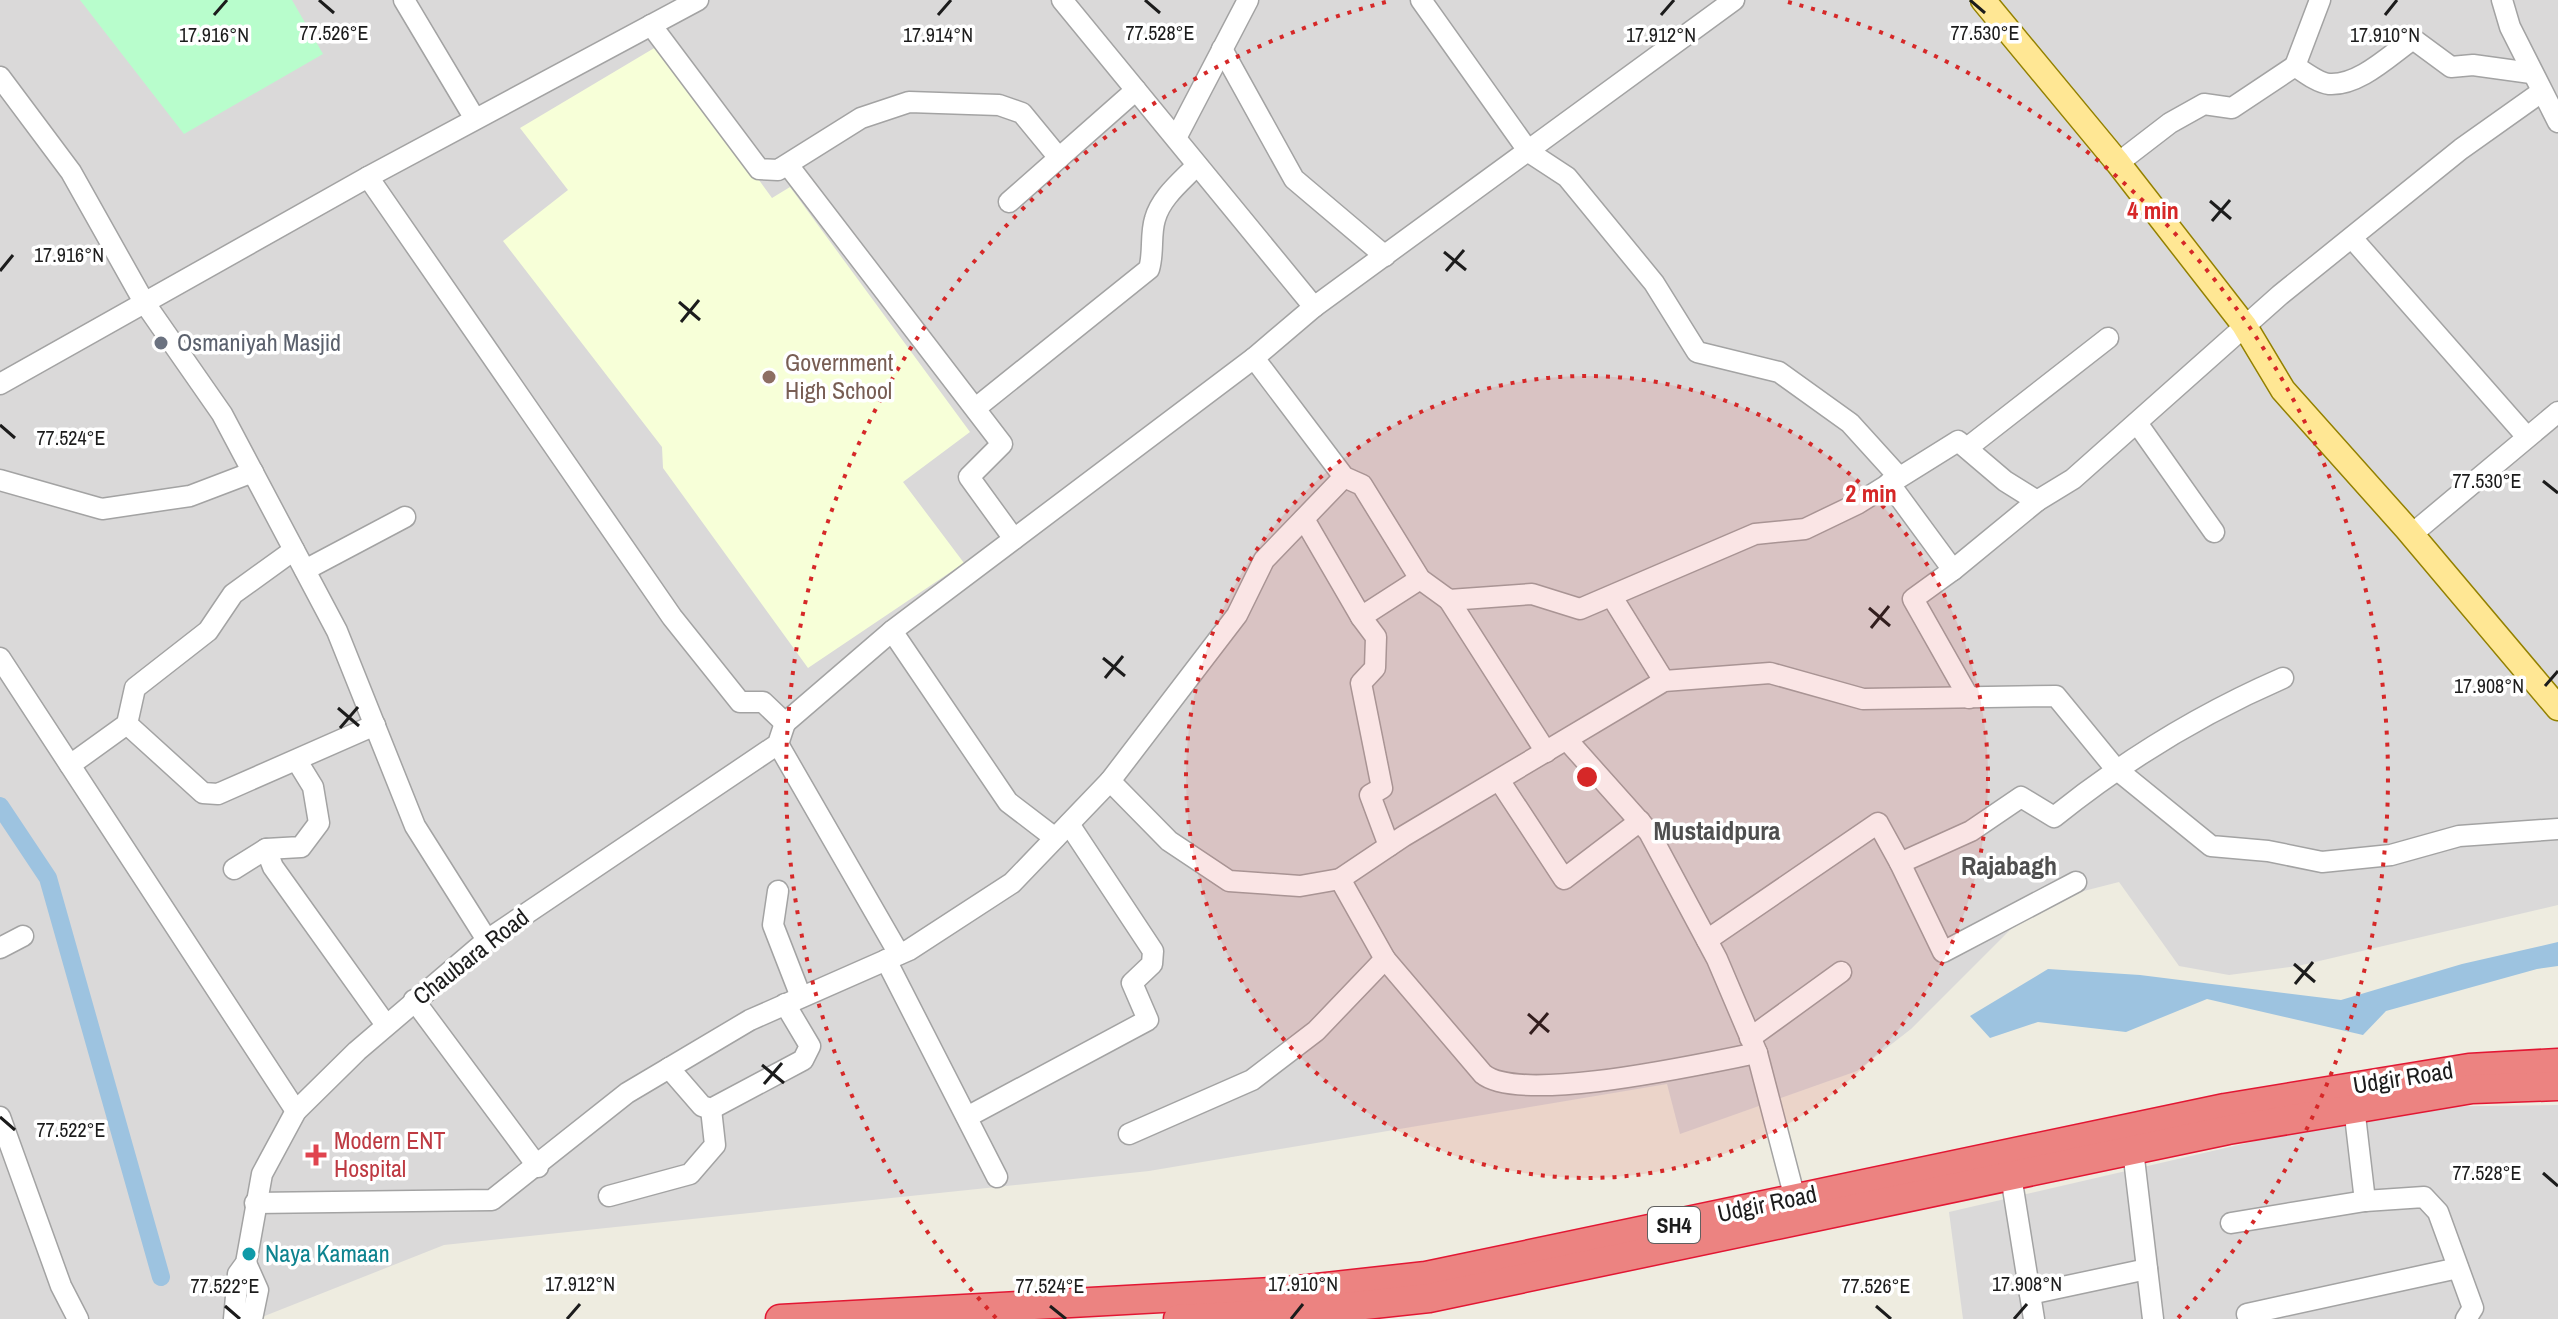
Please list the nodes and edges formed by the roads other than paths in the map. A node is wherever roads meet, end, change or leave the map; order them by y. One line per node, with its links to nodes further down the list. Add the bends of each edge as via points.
1 (404, 0): 18 (street)
2 (698, 0): 10 (street)
3 (1062, 0): 16 (street)
4 (1248, 0): 12 (street)
5 (1421, 0): 21 (street)
6 (1734, 0): 21 (street)
7 (1983, 0): 23 (main road)
8 (2320, 0): 13 (street)
9 (2502, 0): 14 (street)
10 (671, 6): 11 (street)
11 (651, 25): 18 (street); 24 (street, via 759,169)
12 (1222, 49): 20 (street); 29 (street, via 1294,179)
13 (2295, 66): 14 (street, via 2326,84 2346,82 2413,39 2451,67); 23 (street, via 2232,108 2204,104)
14 (2531, 73): 17 (street)
15 (0, 77): 30 (street, via 71,172)
16 (1136, 90): 20 (street); 22 (street)
17 (2540, 93): 19 (street); 28 (street)
18 (475, 119): 26 (street)
19 (2558, 122)
20 (1176, 138): 25 (street)
21 (1529, 152): 29 (street); 44 (street, via 1567,177 1654,283 1697,352 1779,372 1850,423)
22 (1059, 158): 24 (street, via 1022,113 999,105 909,102 861,118); 27 (street)
23 (2118, 163): 32 (main road)
24 (788, 165): 36 (street)
25 (1197, 165): 31 (street); 36 (street, via 1168,195 1154,220 1149,269)
26 (368, 177): 30 (street); 64 (street, via 672,617 740,702 763,702)
27 (1009, 202)
28 (2352, 238): 32 (street); 39 (street)
29 (1385, 256): 31 (street)
30 (144, 302): 35 (street); 41 (street, via 222,414)
31 (1314, 307): 34 (street)
32 (2244, 325): 38 (street); 49 (main road, via 2283,390)
33 (2108, 338): 40 (street)
34 (1254, 358): 42 (street); 50 (street)
35 (0, 384)
36 (977, 407): 50 (street, via 1002,444 969,477)
37 (2555, 420): 39 (street)
38 (2137, 423): 45 (street, via 2073,479); 48 (street)
39 (2527, 437): 49 (street)
40 (1967, 448): 44 (street, via 1958,441); 45 (street)
41 (253, 472): 43 (street, via 190,496 102,509); 51 (street)
42 (1344, 477): 47 (street); 54 (street, via 1362,485)
43 (0, 480)
44 (1894, 480): 53 (street); 55 (street, via 1805,529 1755,534)
45 (2037, 501): 53 (street)
46 (405, 517): 52 (street)
47 (1304, 519): 57 (street); 74 (street, via 1264,560 1237,615)
48 (2214, 532)
49 (2412, 534): 63 (main road)
50 (1014, 539): 58 (street)
51 (294, 550): 52 (street); 65 (street, via 233,594 208,631 135,688)
52 (305, 570): 66 (street, via 337,631)
53 (1953, 570): 62 (street, via 1913,599)
54 (1420, 579): 56 (street); 57 (street)
55 (1612, 597): 56 (street, via 1580,609 1532,594); 61 (street)
56 (1449, 600): 69 (street)
57 (1361, 617): 78 (street, via 1376,637 1375,668 1361,683 1382,788 1370,795)
58 (892, 631): 64 (street); 77 (street, via 1008,802)
59 (0, 658): 71 (street)
60 (2283, 678): 72 (street, via 2221,705)
61 (1664, 681): 62 (street, via 1770,673 1863,699); 67 (street)
62 (1969, 698): 72 (street, via 2056,696)
63 (2558, 708)
64 (785, 723): 68 (street)
65 (127, 724): 70 (street, via 203,793 218,794); 71 (street)
66 (375, 725): 70 (street); 86 (street, via 415,826)
67 (1567, 740): 69 (street); 75 (street)
68 (778, 744): 86 (street, Chaubara Road); 89 (street)
69 (1546, 752): 73 (street)
70 (297, 761): 79 (street, via 313,787 319,823 301,847)
71 (70, 765): 101 (street)
72 (2115, 768): 76 (street, via 2211,846 2322,862 2391,855 2459,836); 80 (street, via 2054,817 2021,797 1971,831)
73 (1499, 780): 75 (street, via 1564,879); 78 (street)
74 (1110, 781): 77 (street); 82 (street, via 1169,841 1229,881 1300,886)
75 (1640, 821): 87 (street)
76 (2558, 829)
77 (1062, 831): 89 (street, via 1012,883); 102 (street, via 1153,951 1152,964 1132,983 1148,1020)
78 (1389, 846): 82 (street)
79 (266, 849): 81 (street); 94 (street, via 273,867)
80 (1900, 863): 83 (street, via 1943,952); 87 (street, via 1878,823)
81 (234, 869)
82 (1340, 879): 90 (street)
83 (2076, 882)
84 (778, 891): 93 (street, via 773,925)
85 (23, 936): 88 (street)
86 (487, 940): 92 (street, Chaubara Road)
87 (1707, 940): 95 (street)
88 (0, 948)
89 (893, 957): 93 (street); 102 (street)
90 (1385, 959): 95 (street, via 1483,1074 1498,1083 1598,1083); 104 (street, via 1316,1031 1252,1080)
91 (1841, 972): 95 (street)
92 (414, 1000): 94 (street, Chaubara Road); 106 (street)
93 (793, 1001): 97 (street); 100 (street, via 810,1046 803,1060)
94 (386, 1025): 101 (street, Chaubara Road)
95 (1753, 1046): 112 (street)
96 (2558, 1063): 112 (highway, Udgir Road / SH4, via 2469,1068 2356,1084)
97 (669, 1068): 100 (street, via 702,1106); 106 (street, via 627,1093)
98 (2558, 1086): 99 (highway, Udgir Road / SH4, via 2472,1089)
99 (2354, 1107): 105 (highway, Udgir Road / SH4); 110 (street)
100 (711, 1109): 109 (street, via 715,1145 690,1174)
101 (296, 1111): 111 (street, Chaubara Road, via 262,1174)
102 (967, 1117): 108 (street)
103 (1, 1122): 119 (street)
104 (1129, 1134)
105 (2133, 1150): 107 (highway, Udgir Road / SH4); 116 (street)
106 (538, 1167): 111 (street, via 492,1200)
107 (2011, 1176): 112 (highway, Udgir Road / SH4); 117 (street)
108 (997, 1177)
109 (609, 1196)
110 (2365, 1201): 113 (street); 115 (street, via 2424,1197 2438,1212)
111 (255, 1203): 114 (street, Chaubara Road)
112 (1798, 1209): 122 (highway, Udgir Road / SH4, via 1426,1276 1289,1291); 123 (highway, Udgir Road / SH4, via 1429,1298)
113 (2231, 1223)
114 (246, 1263): 120 (street, Chaubara Road, via 238,1274); 121 (street, Chaubara Road, via 258,1290)
115 (2458, 1268): 118 (street); 126 (street, via 2473,1308)
116 (2147, 1269): 117 (street); 125 (street)
117 (2030, 1294): 124 (street)
118 (2247, 1314)
119 (78, 1319)
120 (234, 1319)
121 (252, 1319)
122 (780, 1319)
123 (1178, 1319)
124 (2034, 1319)
125 (2153, 1319)
126 (2466, 1319)

